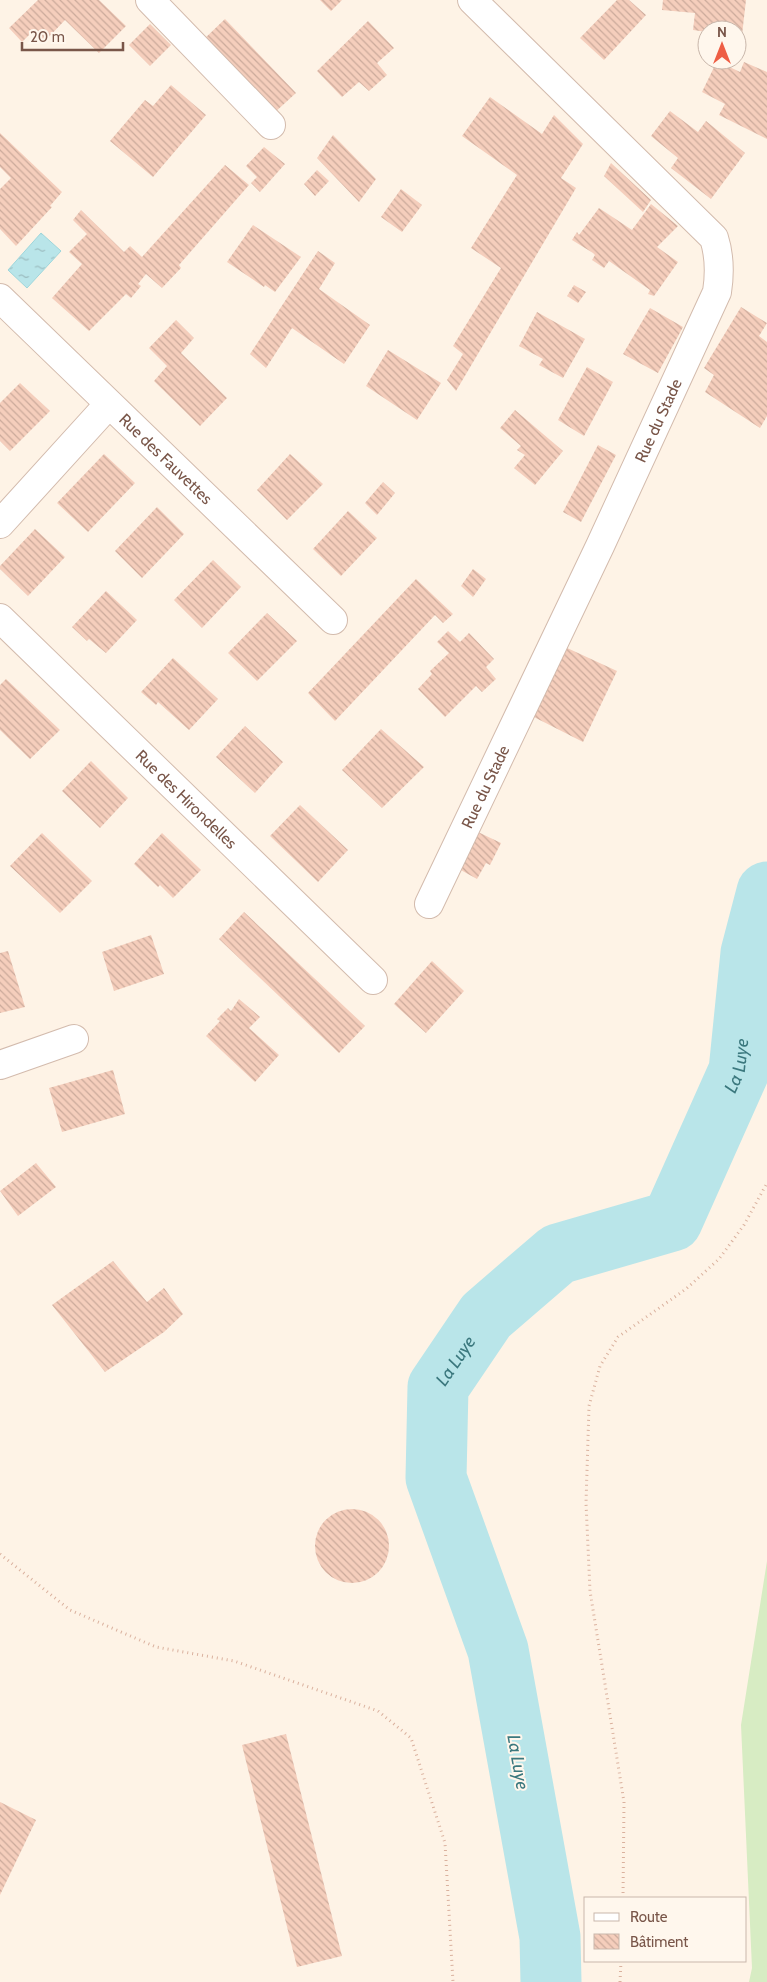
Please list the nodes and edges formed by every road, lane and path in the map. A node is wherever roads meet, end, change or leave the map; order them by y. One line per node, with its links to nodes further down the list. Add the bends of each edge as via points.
1 (150, 0): 3 (street)
2 (472, 0): 9 (street, Rue du Stade, via 714,238 720,269 713,302)
3 (271, 125)
4 (0, 298): 5 (street, Rue des Fauvettes)
5 (109, 404): 6 (street); 8 (street, Rue des Fauvettes)
6 (0, 524)
7 (0, 618): 10 (street, Rue des Hirondelles)
8 (333, 620)
9 (428, 904)
10 (373, 980)
11 (74, 1040): 12 (street)
12 (0, 1064)
13 (767, 1183): 15 (path, via 744,1226 719,1259 686,1289 618,1337 600,1366 589,1406 586,1503 590,1591 624,1802)
14 (0, 1554): 17 (path, via 70,1610 156,1647 234,1662 378,1711 411,1738 445,1843)
15 (623, 1897)
16 (621, 1962): 18 (path)
17 (453, 1982)
18 (620, 1982)

